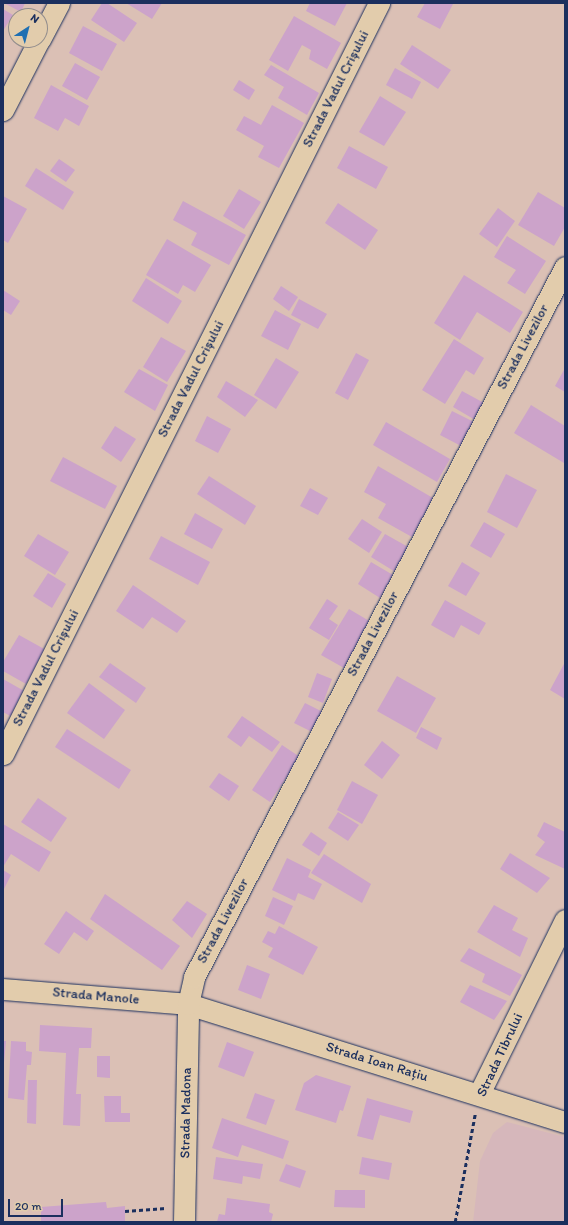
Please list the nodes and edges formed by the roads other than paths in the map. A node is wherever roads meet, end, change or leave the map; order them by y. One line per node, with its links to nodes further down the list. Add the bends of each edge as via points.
1 (58, 3): 3 (street)
2 (379, 3): 7 (street, Strada Vadul Crișului)
3 (48, 23)
4 (35, 48): 5 (street)
5 (3, 110)
6 (565, 267): 10 (street, Strada Livezilor, via 194,977)
7 (3, 754)
8 (565, 920): 11 (street, Strada Tibrului)
9 (3, 989): 10 (street, Strada Manole)
10 (188, 1004): 11 (street, Strada Ioan Rațiu); 13 (street, Strada Madona)
11 (479, 1094): 12 (street, Strada Ioan Rațiu)
12 (565, 1122)
13 (184, 1215)

